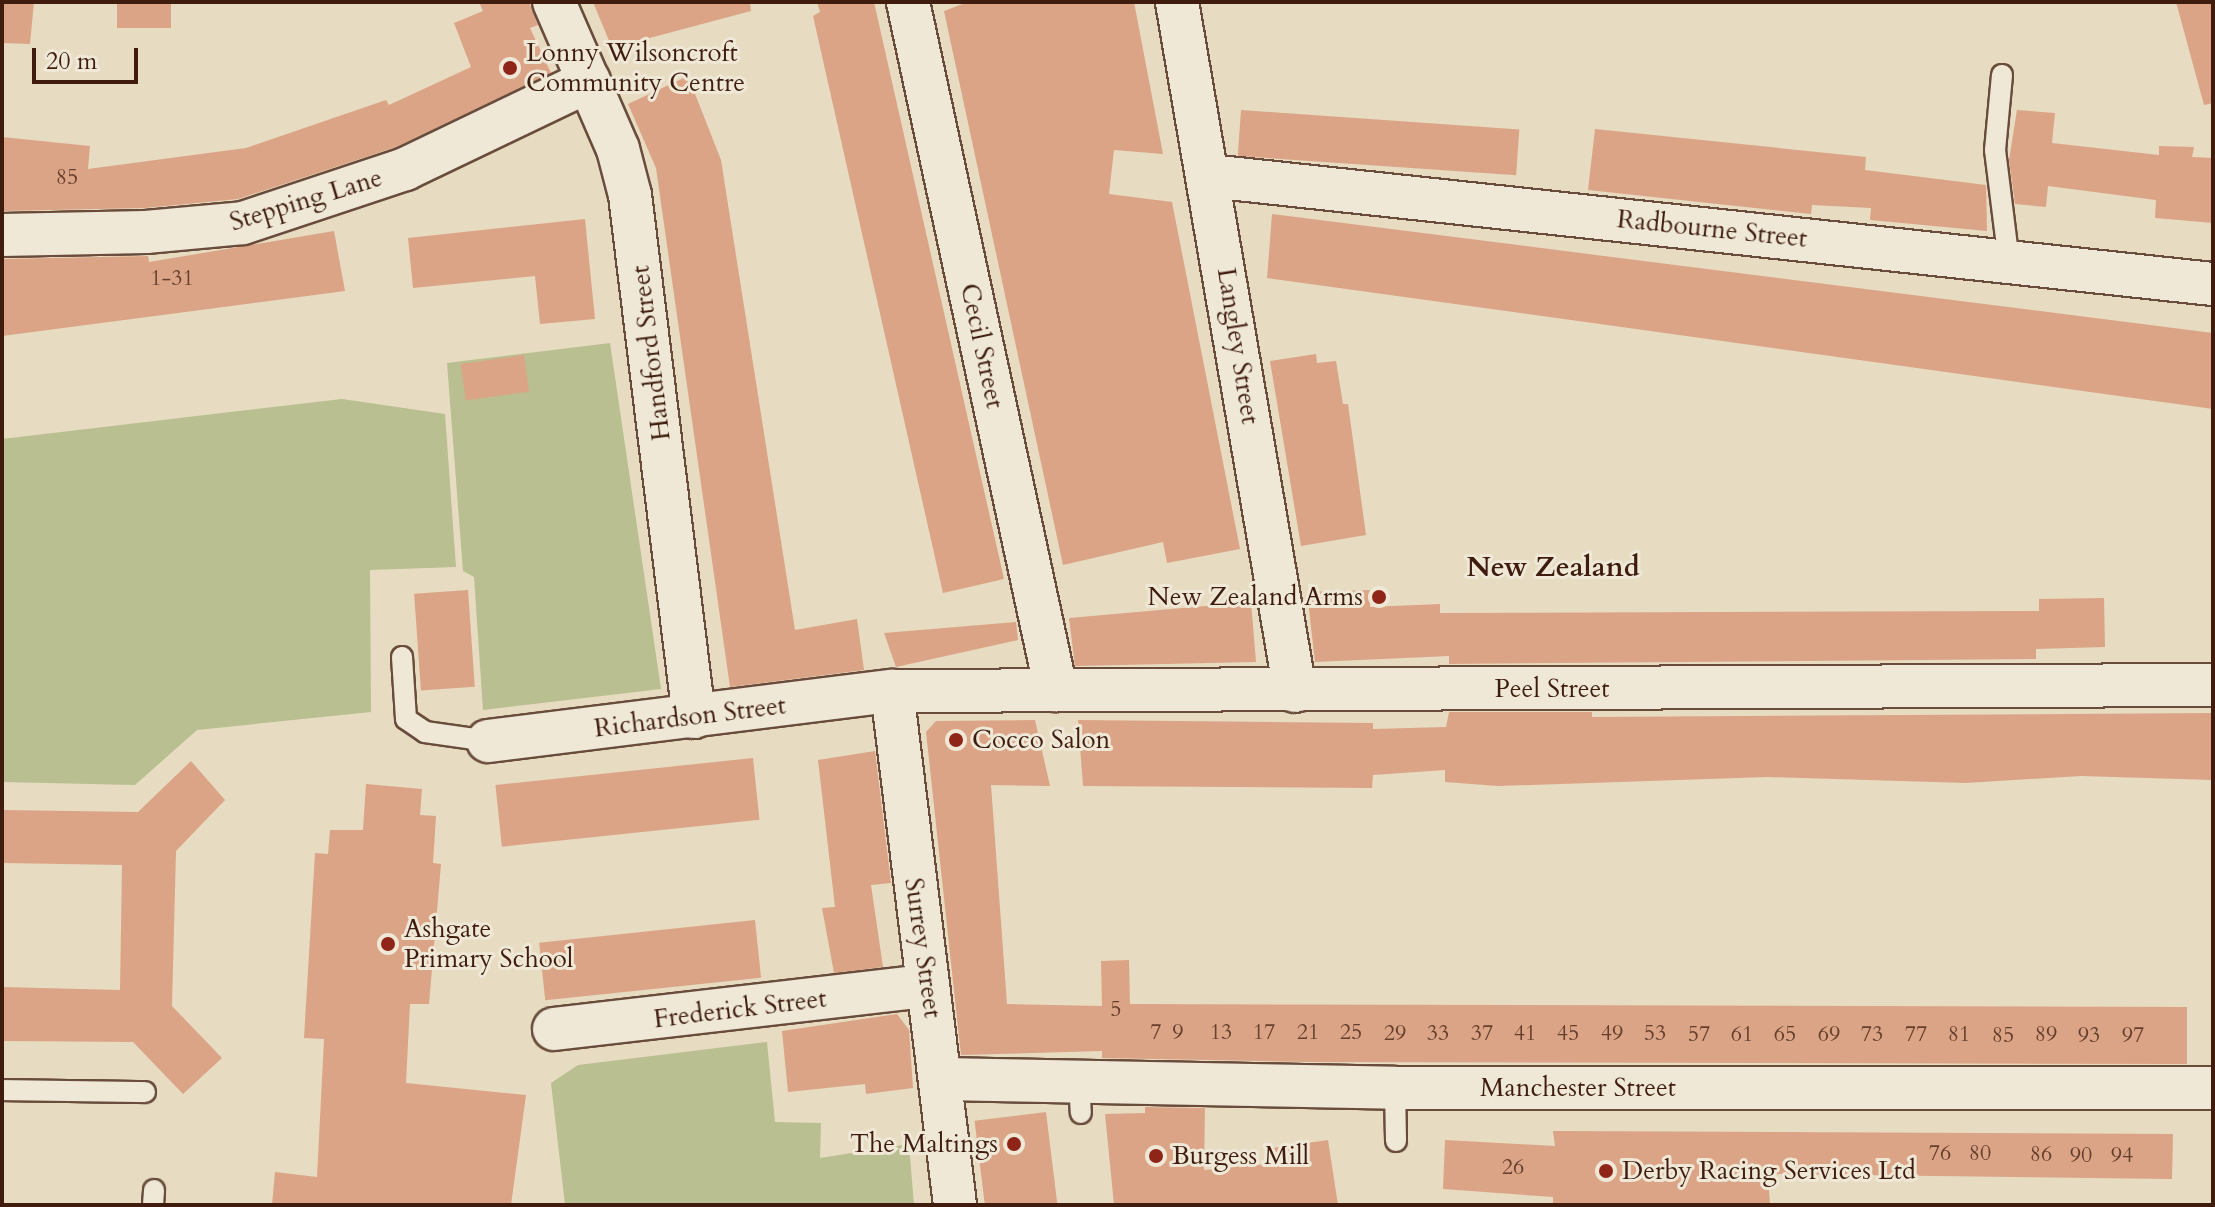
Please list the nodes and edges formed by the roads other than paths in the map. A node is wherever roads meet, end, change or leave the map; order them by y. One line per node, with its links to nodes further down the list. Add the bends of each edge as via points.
1 (554, 2): 5 (street, Handford Street)
2 (908, 2): 12 (street, Cecil Street)
3 (1177, 2): 6 (street, Langley Street)
4 (2002, 75): 8 (lane, via 1995,150)
5 (589, 81): 7 (street, Stepping Lane, via 405,169 254,220 146,232); 15 (street, Handford Street, via 618,149 630,195)
6 (1210, 176): 8 (street, Radbourne Street); 14 (street, Langley Street)
7 (2, 235)
8 (2009, 262): 9 (street, Radbourne Street)
9 (2213, 284)
10 (402, 657): 16 (lane, via 406,719 425,732)
11 (2213, 685): 14 (street, Peel Street)
12 (1056, 690): 13 (street, Peel Street); 14 (street, Peel Street)
13 (892, 691): 15 (street, Richardson Street); 17 (street, Surrey Street)
14 (1295, 691)
15 (694, 717): 16 (street, Richardson Street)
16 (488, 741)
17 (927, 986): 18 (street, Frederick Street); 19 (street, Surrey Street)
18 (554, 1029)
19 (942, 1079): 20 (street, Manchester Street, via 1080,1096); 25 (street, Surrey Street)
20 (1395, 1088): 21 (street, Manchester Street); 24 (lane)
21 (2213, 1088)
22 (2, 1090): 23 (lane)
23 (145, 1092)
24 (1396, 1141)
25 (955, 1205)

